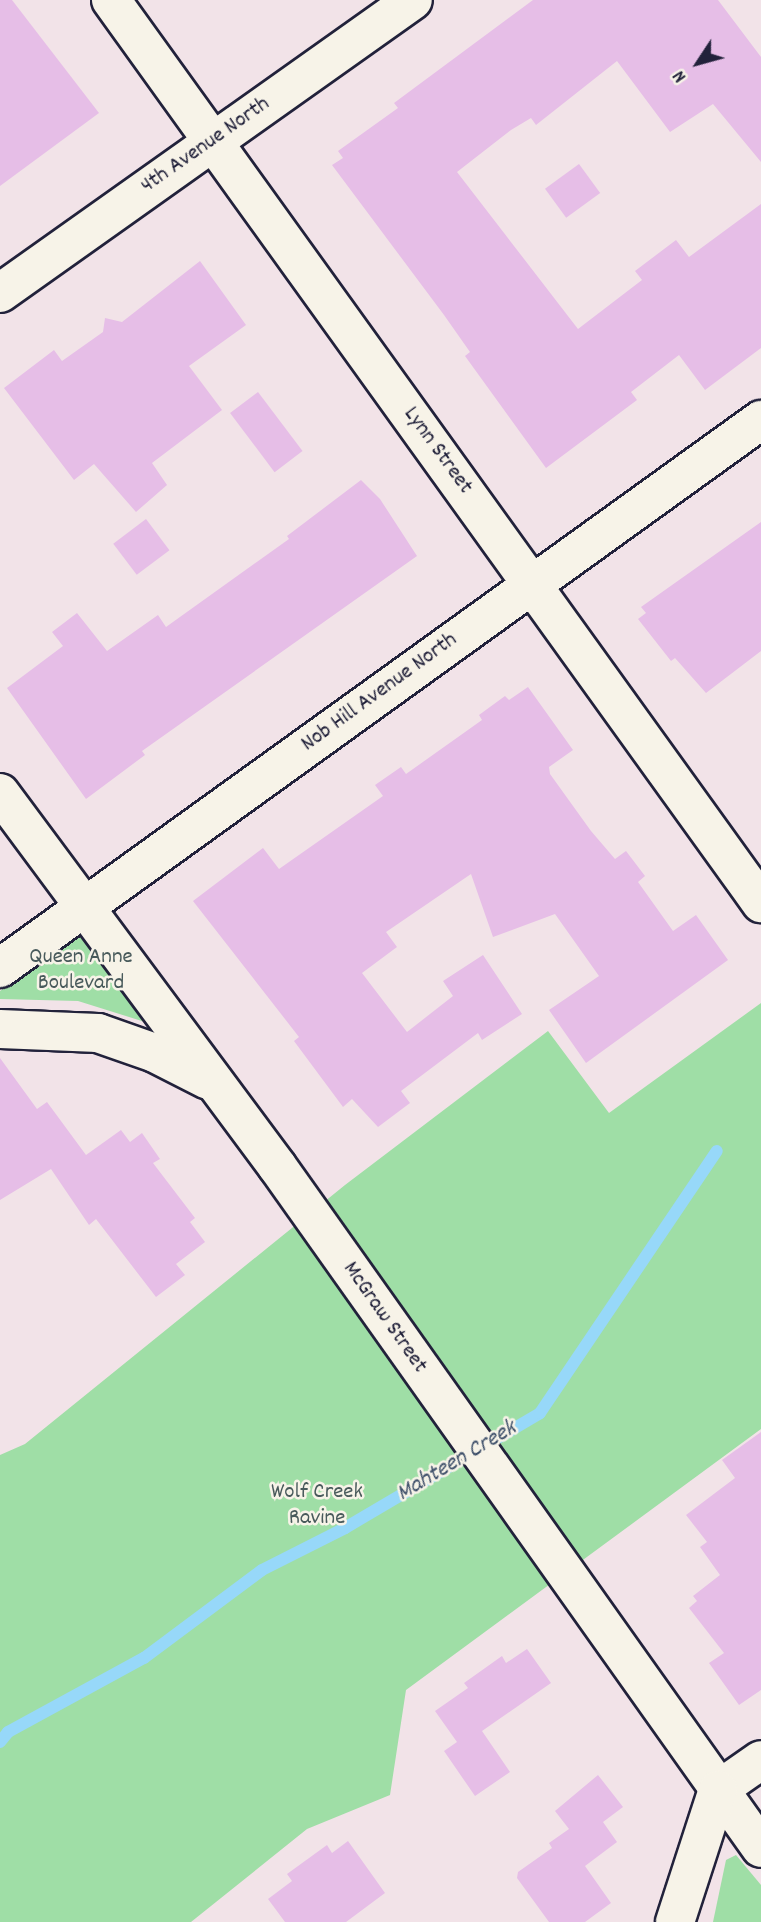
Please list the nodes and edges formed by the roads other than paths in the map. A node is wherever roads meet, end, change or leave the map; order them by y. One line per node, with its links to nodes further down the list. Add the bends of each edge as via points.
1 (111, 0): 3 (street, Lynn Street)
2 (413, 0): 3 (street, 4th Avenue North)
3 (215, 140): 4 (street, 4th Avenue North); 6 (street, Lynn Street)
4 (0, 293)
5 (761, 420): 6 (street, Nob Hill Avenue North)
6 (532, 583): 8 (street, Lynn Street); 9 (street, Nob Hill Avenue North)
7 (0, 793): 9 (street, McGraw Street)
8 (761, 903)
9 (84, 907): 10 (street, Nob Hill Avenue North); 12 (street, McGraw Street)
10 (0, 968)
11 (0, 1028): 12 (street, via 98,1033 155,1053)
12 (219, 1086): 14 (street, McGraw Street)
13 (761, 1760): 14 (street)
14 (718, 1790): 15 (street, McGraw Street); 16 (street)
15 (761, 1848)
16 (675, 1922)

